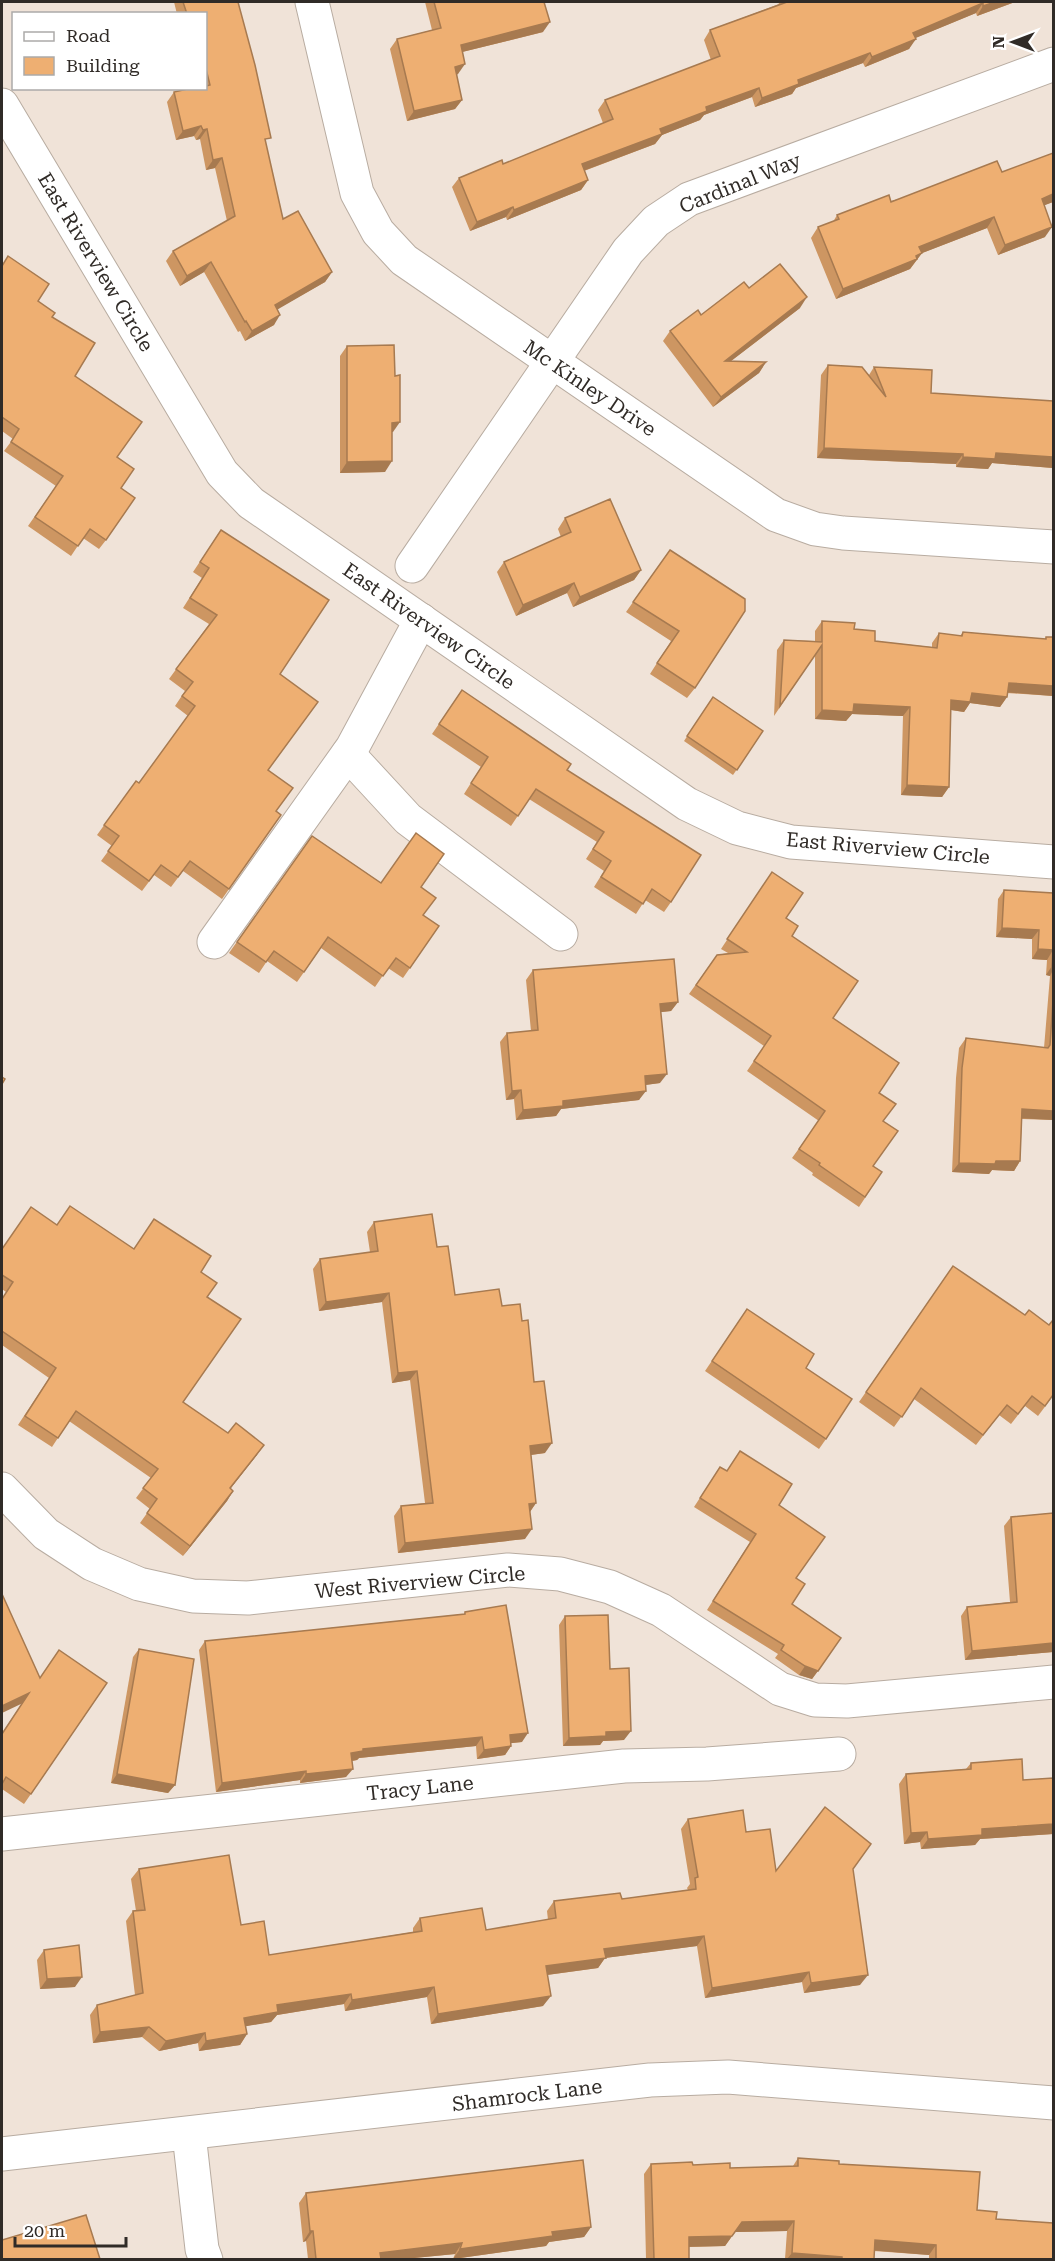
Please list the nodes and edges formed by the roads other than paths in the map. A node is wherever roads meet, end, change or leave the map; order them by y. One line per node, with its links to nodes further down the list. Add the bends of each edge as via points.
1 (312, 2): 4 (street, Mc Kinley Drive, via 357,193 378,232 404,260)
2 (1053, 64): 4 (street, Cardinal Way, via 689,199 656,221 628,252)
3 (3, 111): 7 (street, East Riverview Circle, via 222,472 251,503)
4 (552, 363): 5 (street, Mc Kinley Drive, via 776,515 815,529 843,533); 6 (street, Cardinal Way)
5 (1053, 547)
6 (412, 566)
7 (421, 620): 8 (street); 9 (street, East Riverview Circle, via 687,804 737,828 791,842)
8 (348, 754): 10 (street, via 408,819); 11 (street)
9 (1053, 862)
10 (561, 934)
11 (214, 942)
12 (2, 1489): 13 (street, West Riverview Circle, via 46,1534 92,1564 140,1584 193,1596 248,1598 508,1570 560,1574 610,1587 662,1611 780,1689 815,1700 847,1701)
13 (1053, 1682)
14 (839, 1754): 15 (street, Tracy Lane, via 624,1766)
15 (2, 1834)
16 (1053, 2103): 17 (street, Shamrock Lane, via 728,2077 650,2080)
17 (189, 2133): 18 (street, Shamrock Lane); 19 (street)
18 (2, 2154)
19 (206, 2259)

